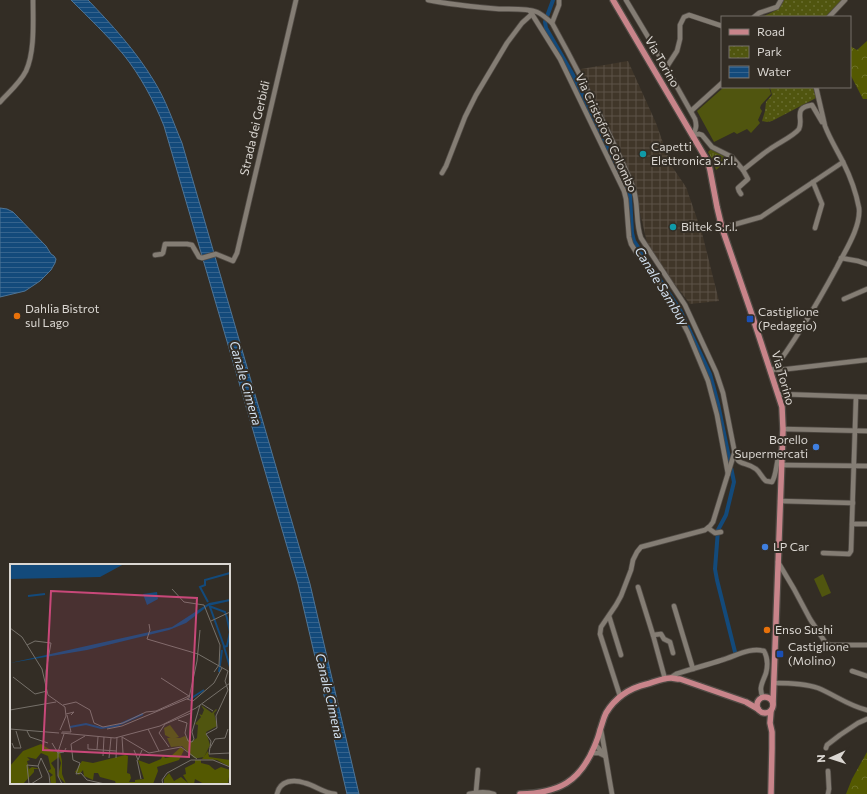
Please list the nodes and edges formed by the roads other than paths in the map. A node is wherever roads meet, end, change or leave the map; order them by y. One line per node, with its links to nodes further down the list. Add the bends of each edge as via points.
1 (33, 0): 17 (street, via 32,52 26,71)
2 (296, 0): 28 (street, Strada dei Gerbidi, via 233,261 216,254 199,258 192,245 187,244 165,244 163,253)
3 (428, 0): 9 (street, via 470,7)
4 (560, 0): 12 (street)
5 (613, 0): 20 (main road, Via Torino)
6 (625, 0): 14 (street)
7 (781, 0): 10 (street, via 777,7)
8 (845, 0): 11 (street)
9 (533, 12): 12 (street); 23 (street, via 507,43 476,96); 46 (street, Via Cristoforo Colombo, via 560,59 624,191 631,244 673,304 702,365 713,399)
10 (755, 16)
11 (830, 16)
12 (552, 23): 42 (street, Via Cristoforo Colombo, via 628,173 637,200 641,238 685,305 716,372 723,393 734,449)
13 (721, 26): 14 (street, via 689,15 684,17 680,25 677,51)
14 (666, 68): 18 (street)
15 (721, 84): 18 (street)
16 (816, 88): 19 (street)
17 (0, 102)
18 (691, 111): 20 (street, via 696,124)
19 (825, 126): 21 (street); 22 (street, via 814,107 810,105 800,111 798,130)
20 (693, 135): 22 (street, via 702,135 712,147 732,157); 26 (main road, Via Torino, via 710,170)
21 (843, 162): 24 (street); 29 (street, via 857,197 859,210 854,232)
22 (743, 170): 25 (street, via 748,179 738,188)
23 (442, 173)
24 (813, 182): 26 (street, via 761,217); 27 (street, via 822,204)
25 (741, 194)
26 (722, 228): 34 (main road, Via Torino)
27 (816, 228)
28 (155, 254)
29 (841, 258): 30 (street); 34 (street, via 819,300)
30 (867, 264)
31 (867, 289): 32 (street)
32 (844, 299)
33 (866, 360): 34 (street)
34 (773, 371): 35 (main road, Via Torino)
35 (778, 394): 36 (street); 38 (main road, Via Torino, via 782,407)
36 (856, 397): 37 (street); 39 (street)
37 (867, 397)
38 (782, 429): 39 (street); 41 (main road, Via Torino)
39 (855, 430): 40 (street); 44 (street)
40 (867, 431)
41 (782, 449): 42 (street, via 772,482 764,480 752,466 740,462); 43 (main road, Via Torino)
42 (733, 456): 46 (street, Via Cristoforo Colombo)
43 (781, 465): 44 (street); 47 (main road, Via Torino)
44 (854, 466): 45 (street); 48 (street)
45 (867, 466)
46 (728, 474): 51 (street, Via Cristoforo Colombo, via 714,522)
47 (780, 501): 48 (street); 54 (main road, Via Torino)
48 (853, 503): 49 (street)
49 (852, 524): 50 (street); 53 (street, via 849,554)
50 (867, 524)
51 (708, 528): 52 (street, via 715,533); 57 (street, via 641,547 633,560 621,596)
52 (721, 532)
53 (823, 553)
54 (778, 562): 59 (street, via 825,642 830,645); 66 (main road, Via Torino)
55 (638, 587): 58 (street)
56 (674, 606): 62 (street)
57 (609, 616): 61 (street); 67 (street, via 601,627 600,634)
58 (653, 635): 60 (street, via 661,634 670,642); 65 (street)
59 (867, 645)
60 (674, 653)
61 (621, 655)
62 (693, 669): 65 (street); 68 (street, via 740,653 764,651 768,660 760,689)
63 (852, 671): 64 (street)
64 (867, 676)
65 (667, 678): 67 (main road, via 631,689); 69 (main road, via 680,679)
66 (774, 685): 68 (main road); 70 (main road, Via Torino); 72 (street, via 817,688)
67 (620, 696): 77 (main road, via 605,715)
68 (764, 698): 69 (main road); 70 (main road); 71 (main road, via 757,704)
69 (746, 702): 71 (main road)
70 (773, 704): 73 (main road)
71 (758, 709): 74 (main road)
72 (867, 710)
73 (771, 711): 74 (main road); 76 (main road)
74 (764, 713): 76 (main road)
75 (867, 719): 80 (street, via 836,737 826,745)
76 (770, 723): 93 (main road)
77 (601, 730): 78 (main road); 79 (street)
78 (595, 743): 79 (street, via 600,743); 81 (main road); 82 (street)
79 (605, 748): 82 (street)
80 (826, 748)
81 (591, 754): 82 (street); 86 (main road, via 581,771 571,781)
82 (605, 756): 92 (street)
83 (478, 770): 85 (street)
84 (828, 771): 94 (street)
85 (476, 792): 89 (street); 90 (street)
86 (550, 792): 91 (main road)
87 (277, 794): 88 (street, via 280,786 290,781 306,783)
88 (335, 794)
89 (470, 794)
90 (494, 794)
91 (520, 794)
92 (612, 794)
93 (771, 794)
94 (828, 794)

